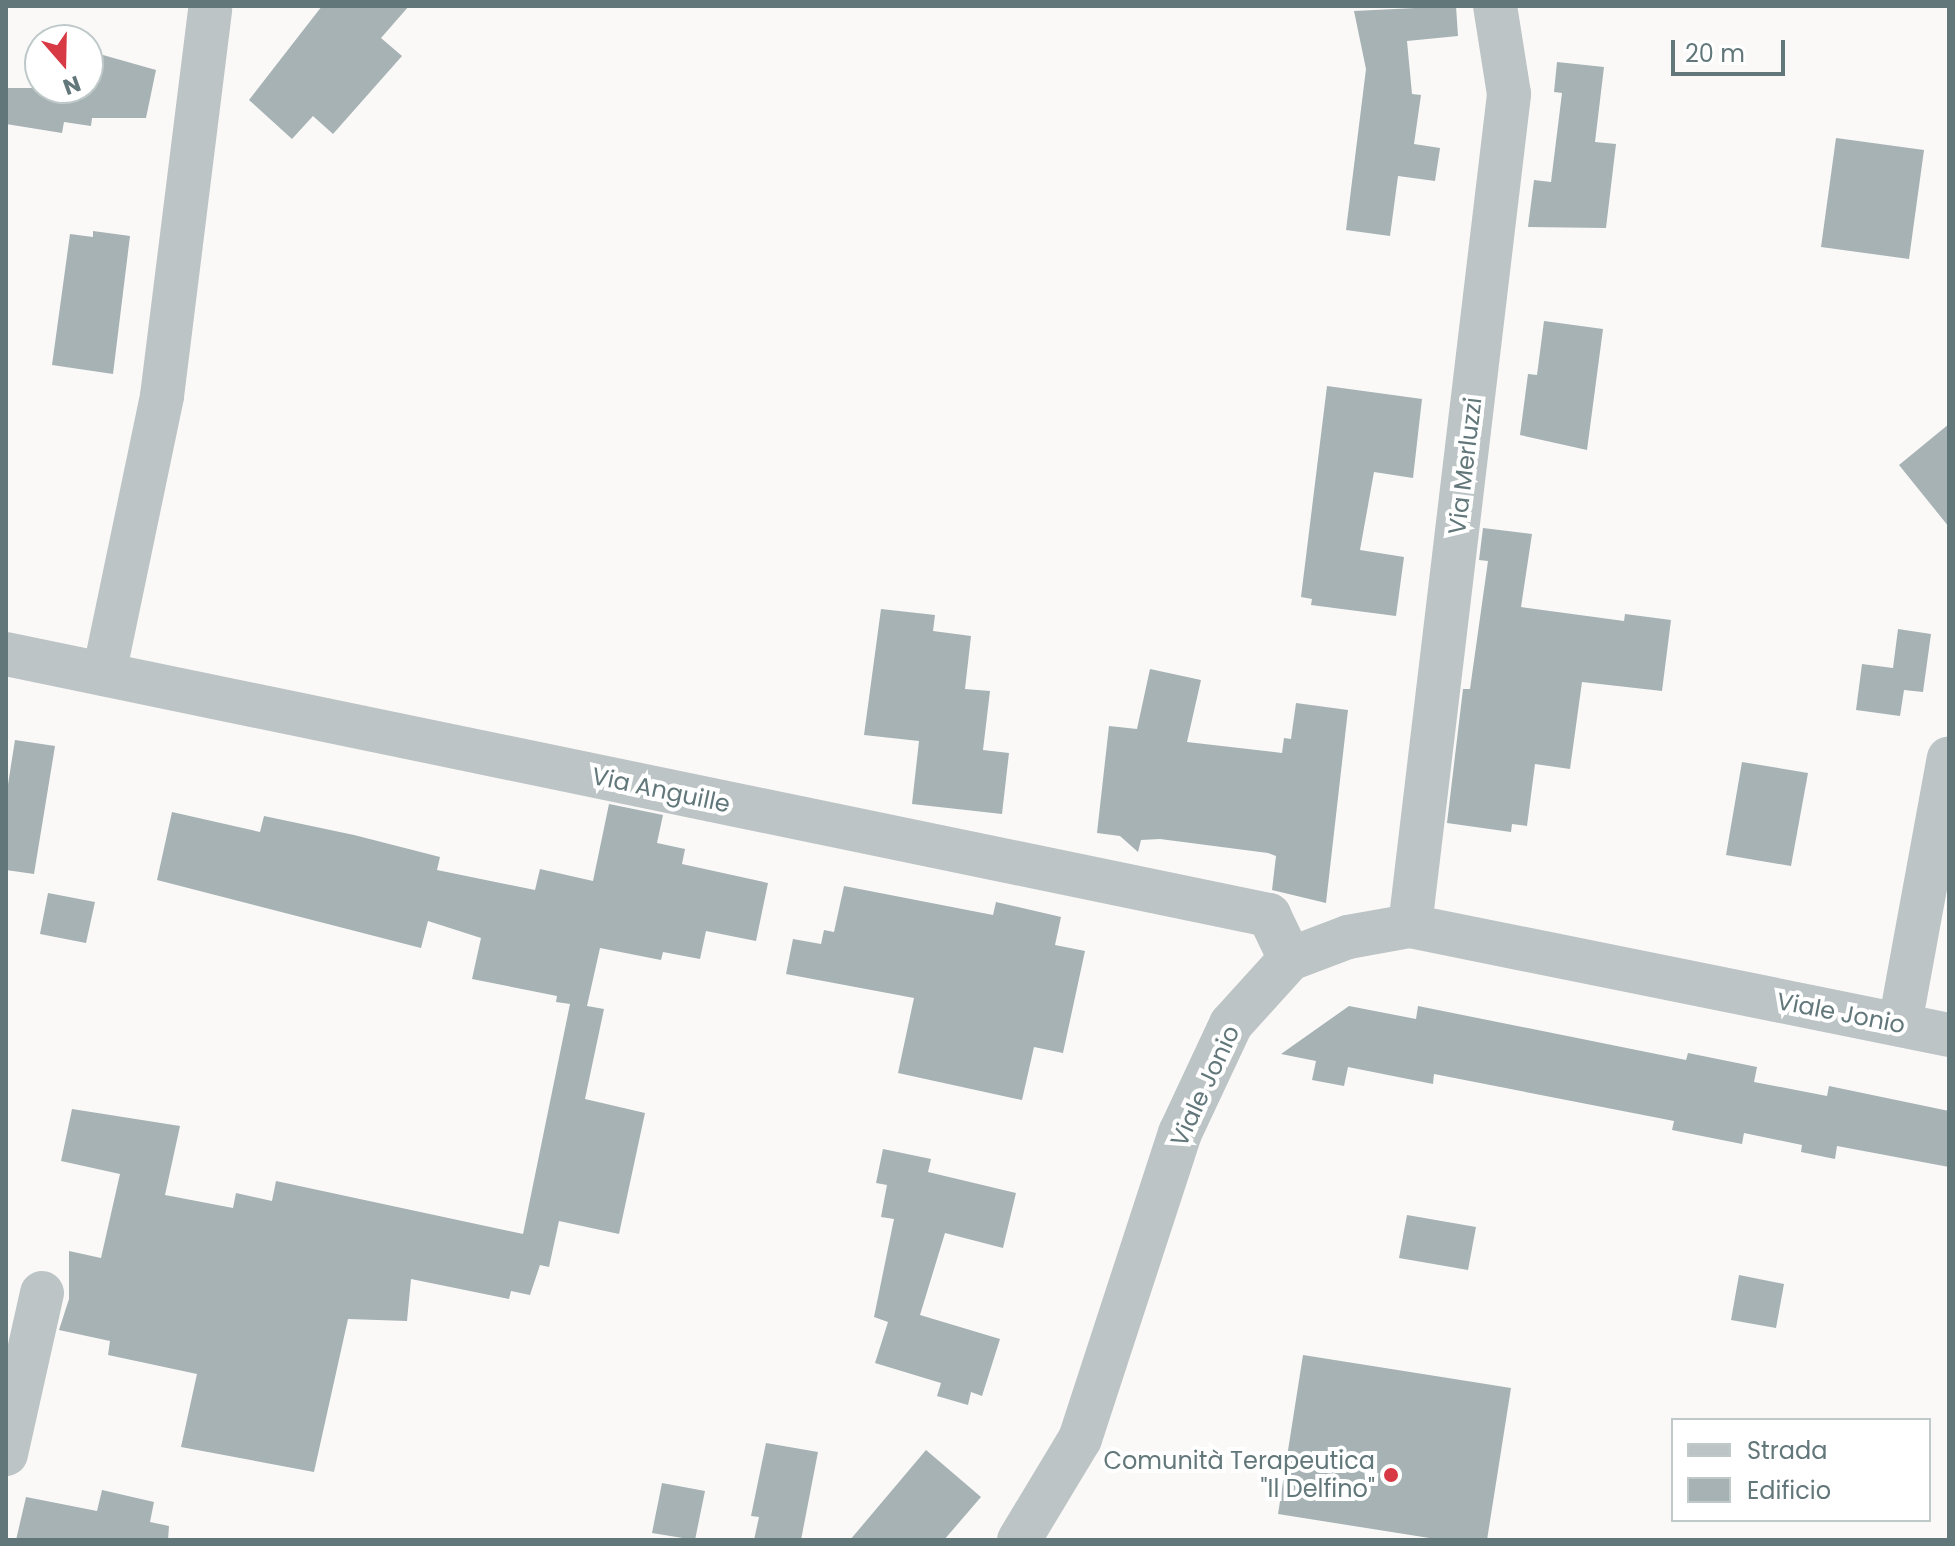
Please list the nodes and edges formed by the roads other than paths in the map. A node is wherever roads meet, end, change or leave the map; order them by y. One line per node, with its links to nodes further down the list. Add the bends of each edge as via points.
1 (1495, 6): 6 (street, Via Merluzzi, via 1509,94)
2 (210, 9): 4 (street, via 162,396)
3 (6, 654): 4 (street, Via Anguille)
4 (104, 674): 7 (street, Via Anguille, via 1269,915)
5 (1949, 758): 8 (street)
6 (1410, 926): 7 (street, Viale Jonio, via 1348,937); 8 (street, Viale Jonio)
7 (1290, 959): 12 (street, Viale Jonio, via 1231,1024 1180,1133 1080,1439)
8 (1900, 1024): 9 (street, Viale Jonio)
9 (1949, 1035)
10 (42, 1293): 11 (street)
11 (6, 1454)
12 (1019, 1540)

